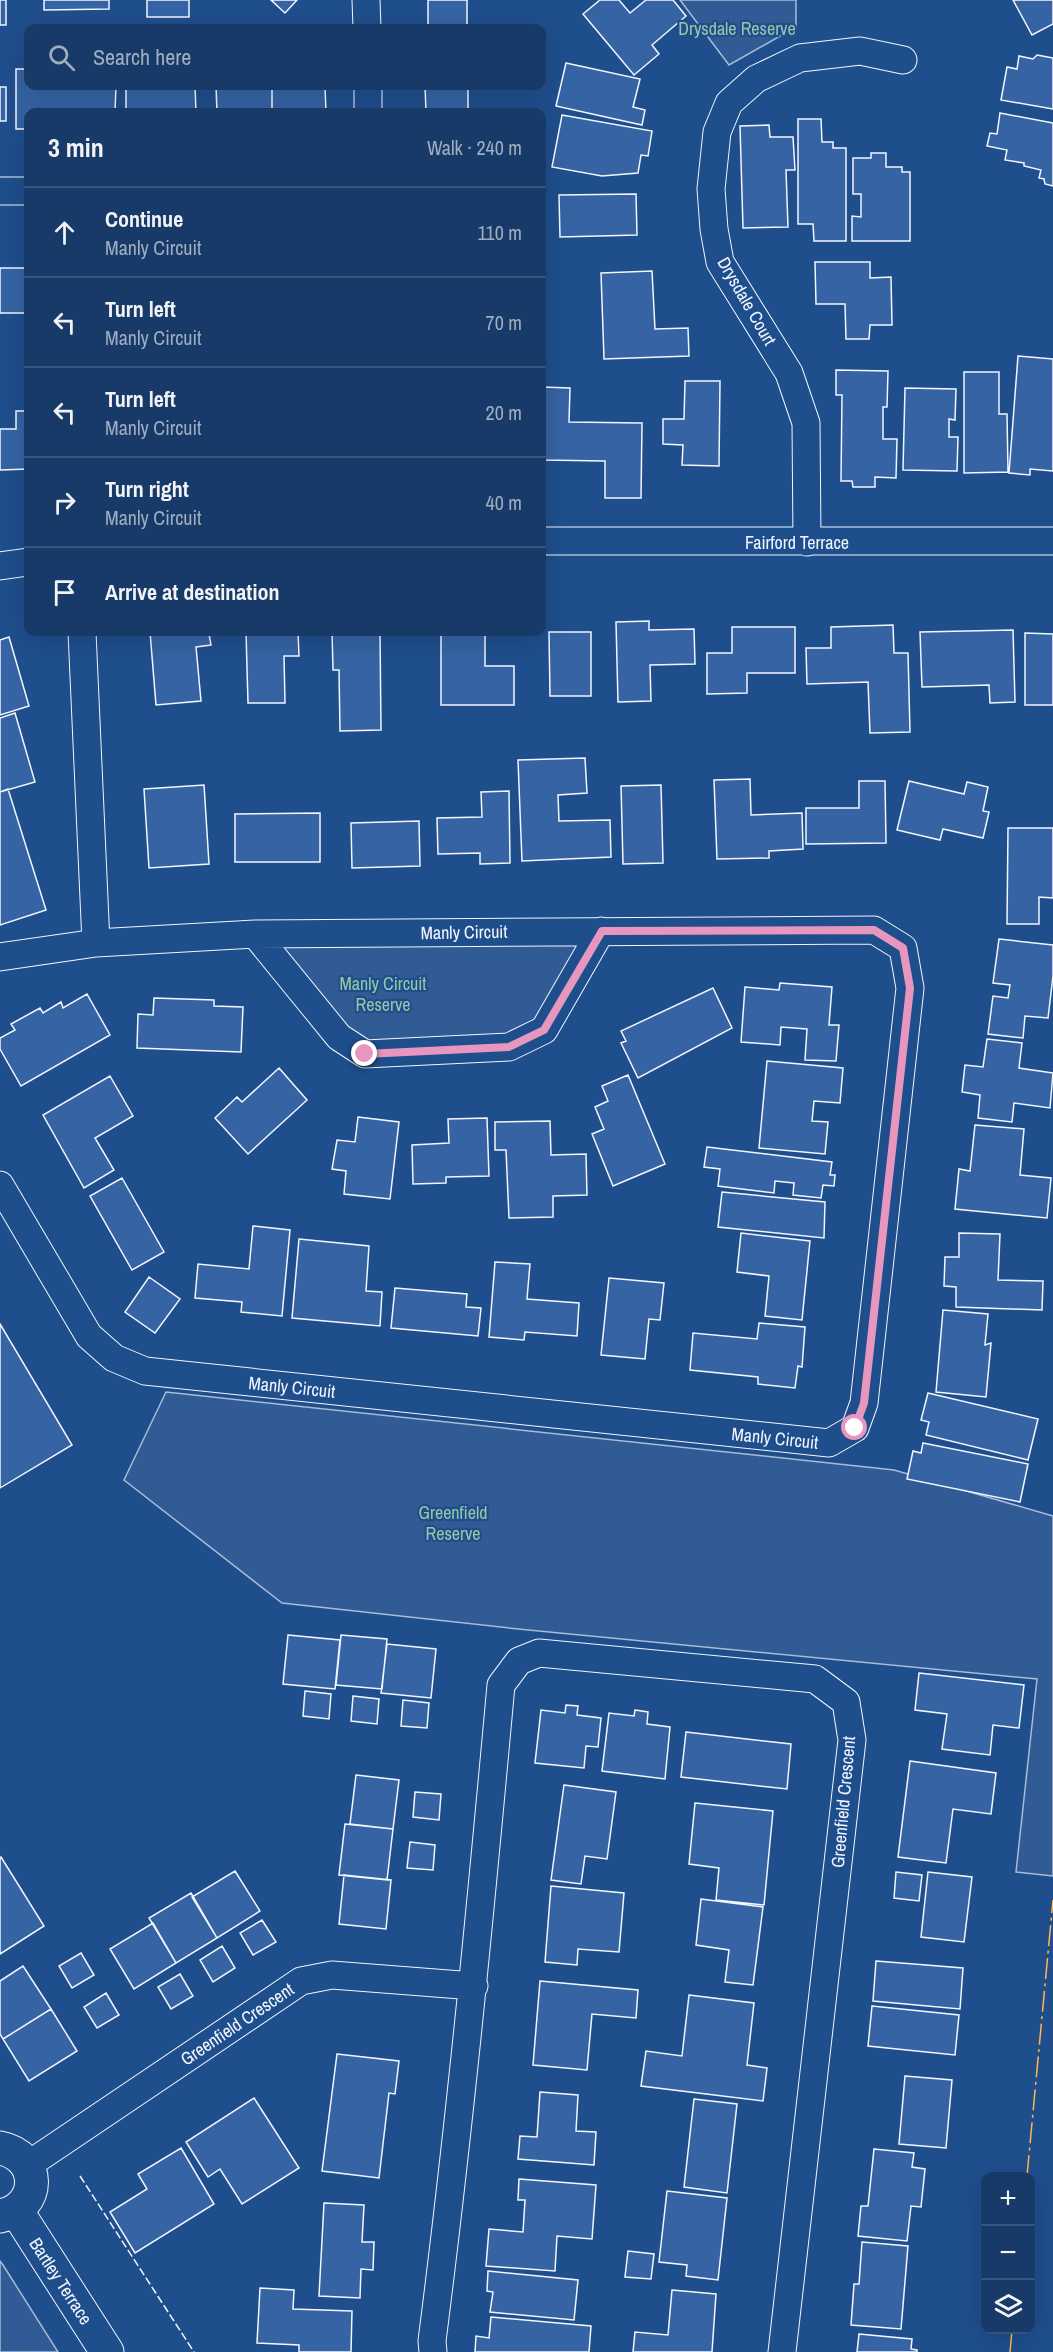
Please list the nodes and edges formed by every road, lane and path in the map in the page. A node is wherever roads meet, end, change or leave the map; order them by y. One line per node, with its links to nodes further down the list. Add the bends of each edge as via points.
1 (366, 0): 2 (street)
2 (367, 24)
3 (903, 60): 9 (street, Drysdale Court, via 860,51 800,58 756,80 729,103 717,132 711,189 720,262 789,372 806,423)
4 (368, 90): 5 (street)
5 (368, 108)
6 (0, 191): 7 (street)
7 (24, 191)
8 (546, 542): 9 (street, Fairford Terrace)
9 (807, 542): 10 (street, Fairford Terrace)
10 (1053, 542)
11 (24, 563): 12 (street)
12 (0, 566)
13 (82, 636): 16 (street)
14 (602, 931): 15 (street, Manly Circuit); 15 (street, via 544,1030 509,1047 365,1054 339,1036); 18 (street, Manly Circuit, via 874,930 903,948 910,988 864,1403 855,1428 828,1443 145,1371 114,1359 89,1336)
15 (255, 934): 16 (street, Manly Circuit)
16 (96, 943): 17 (street, Manly Circuit)
17 (0, 957)
18 (0, 1185)
19 (474, 1986): 21 (street, Greenfield Crescent, via 332,1975 301,1981); 24 (street, Greenfield Crescent); 25 (street, Greenfield Crescent, via 501,1685 519,1661 539,1653 815,1679 846,1701 852,1740)
20 (0, 2148): 21 (street, via 12,2150)
21 (28, 2165): 22 (street, via 32,2175 28,2197)
22 (8, 2213): 23 (street, Bartley Terrace)
23 (107, 2352)
24 (433, 2352)
25 (782, 2352)

